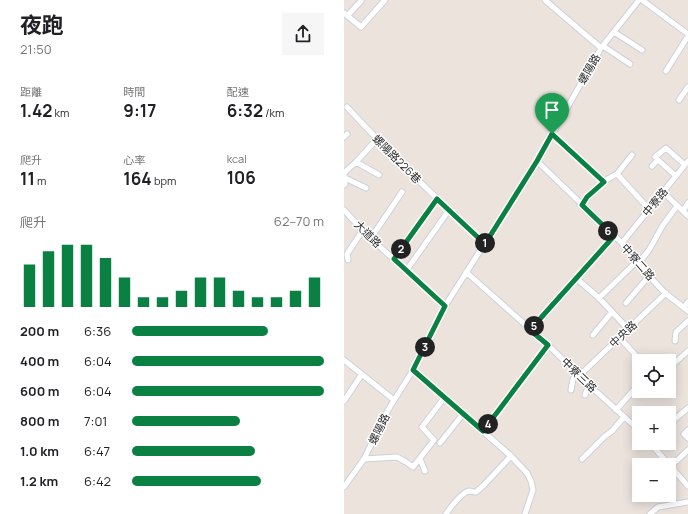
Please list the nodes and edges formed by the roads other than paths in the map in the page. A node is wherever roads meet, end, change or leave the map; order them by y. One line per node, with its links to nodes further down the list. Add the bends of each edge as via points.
1 (385, 0): 6 (street, via 361,27)
2 (545, 0): 9 (street)
3 (639, 0): 7 (street, 螺陽路)
4 (642, 0): 8 (street)
5 (361, 1): 6 (street)
6 (346, 15)
7 (614, 32): 9 (street, 螺陽路); 10 (street)
8 (688, 35): 12 (street)
9 (602, 47): 11 (street); 16 (street, 螺陽路)
10 (642, 50)
11 (630, 64)
12 (666, 71)
13 (688, 87): 14 (street)
14 (680, 100)
15 (347, 107): 17 (street, 螺陽路226巷)
16 (552, 134): 20 (street, 螺陽路); 29 (street)
17 (377, 139): 21 (street); 34 (street, 螺陽路226巷)
18 (632, 155): 25 (street)
19 (655, 158): 22 (street, via 666,148)
20 (537, 161): 36 (street, 中寮二路); 47 (street, 螺陽路)
21 (356, 162): 24 (street); 26 (street)
22 (687, 163): 27 (street, 中寮路)
23 (652, 166): 27 (street, via 658,160)
24 (345, 170): 28 (street)
25 (617, 174): 29 (street); 38 (street)
26 (379, 175)
27 (676, 176): 33 (street, 中寮路)
28 (345, 178): 30 (street); 31 (street)
29 (604, 182): 36 (street)
30 (344, 185)
31 (366, 188)
32 (402, 192): 45 (street)
33 (662, 192): 37 (street); 38 (street, 中寮路)
34 (437, 199): 40 (street, 螺陽路226巷); 48 (street)
35 (688, 203): 41 (street)
36 (582, 205): 44 (street, 中寮二路)
37 (677, 206): 41 (street); 50 (street, via 649,250)
38 (649, 209): 46 (street, 中寮路)
39 (344, 210): 43 (street, 大道路)
40 (449, 210): 47 (street, 螺陽路226巷); 51 (street)
41 (682, 211): 42 (street)
42 (688, 216)
43 (363, 230): 45 (street, 大道路); 49 (street, via 347,254)
44 (614, 236): 46 (street, 中寮二路); 54 (street)
45 (371, 238): 48 (street, 大道路)
46 (622, 243): 50 (street, 中寮二路)
47 (485, 244): 52 (street, 螺陽路)
48 (394, 259): 51 (street, 大道路)
49 (348, 260)
50 (637, 263): 53 (street, 中寮二路); 56 (street)
51 (406, 271): 59 (street, 大道路)
52 (466, 272): 59 (street, 螺陽路); 64 (street, 中寮三路)
53 (649, 276): 55 (street, 中寮二路); 58 (street)
54 (576, 278): 56 (street); 64 (street)
55 (666, 293): 60 (street, 中寮二路); 63 (street, 中央路)
56 (598, 298): 61 (street)
57 (688, 302): 60 (street)
58 (626, 303)
59 (445, 306): 73 (street, 螺陽路)
60 (686, 309)
61 (612, 312): 63 (street); 65 (street)
62 (688, 321): 67 (street, via 676,332)
63 (628, 329): 66 (street, 中央路)
64 (530, 330): 68 (street, 中寮三路)
65 (593, 335)
66 (619, 337): 70 (street); 75 (street, 中央路)
67 (675, 340)
68 (548, 345): 75 (street, 中寮三路); 89 (street)
69 (688, 351): 72 (street)
70 (635, 354)
71 (344, 360): 74 (street)
72 (676, 362)
73 (413, 370): 80 (street); 81 (street, 螺陽路)
74 (362, 374): 81 (street); 82 (street)
75 (578, 375): 76 (street, 中寮三路); 77 (street, via 573,379)
76 (589, 385): 79 (street); 84 (street, 中寮三路)
77 (571, 390)
78 (632, 392): 84 (street)
79 (585, 395)
80 (444, 398): 85 (street); 96 (street, via 422,428 434,440)
81 (394, 400): 95 (street, 螺陽路)
82 (344, 401)
83 (688, 408): 87 (street)
84 (616, 410): 86 (street, 中寮三路)
85 (463, 414): 89 (street); 90 (street)
86 (624, 417): 88 (street, 中寮三路); 97 (street)
87 (676, 418)
88 (632, 424)
89 (483, 431): 93 (street)
90 (440, 443)
91 (659, 450): 94 (street)
92 (688, 450): 98 (street)
93 (511, 456): 104 (street, via 476,492 465,492); 105 (street, via 531,481 533,490)
94 (665, 458)
95 (364, 459): 96 (street, via 397,457 413,467); 102 (street, 螺陽路)
96 (420, 459): 99 (street)
97 (582, 459)
98 (676, 461)
99 (425, 471)
100 (676, 472): 101 (street)
101 (688, 486)
102 (344, 487)
103 (688, 502): 106 (street, via 658,507)
104 (446, 514)
105 (525, 514)
106 (650, 514)

